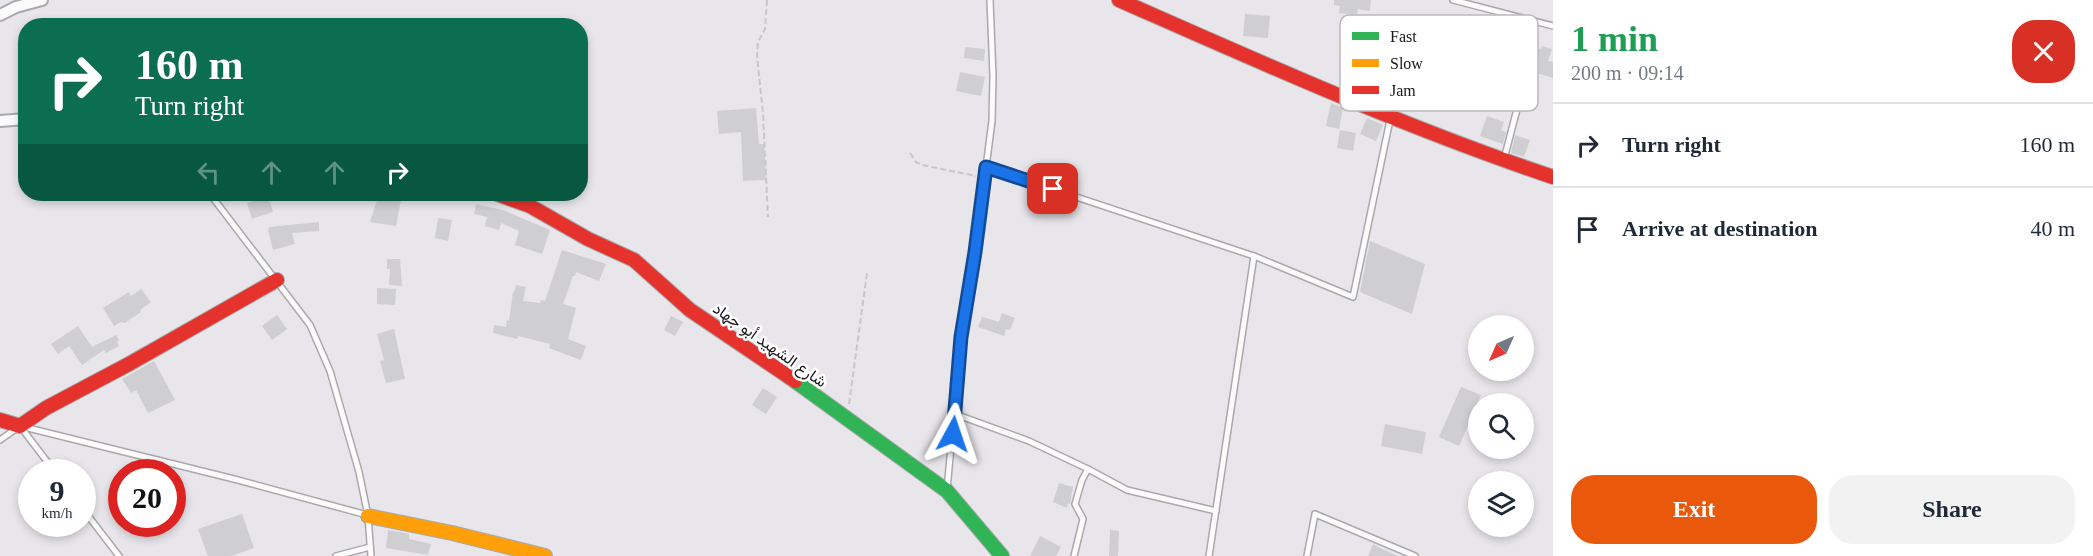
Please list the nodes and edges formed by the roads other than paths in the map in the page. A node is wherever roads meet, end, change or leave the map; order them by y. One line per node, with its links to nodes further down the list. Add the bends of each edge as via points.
1 (42, 0): 5 (street)
2 (990, 0): 17 (lane, via 992,121)
3 (1119, 0): 10 (street)
4 (1453, 0): 7 (lane)
5 (12, 4): 6 (street)
6 (0, 15)
7 (1511, 15)
8 (1538, 22): 9 (lane)
9 (1553, 26)
10 (1340, 96)
11 (1374, 111): 13 (street)
12 (1516, 111): 16 (lane)
13 (1390, 118): 16 (street); 21 (lane, via 1353,297)
14 (18, 120): 15 (street)
15 (0, 121)
16 (1503, 162): 18 (street)
17 (986, 167): 21 (lane); 23 (lane, via 961,337)
18 (1553, 177)
19 (215, 201): 22 (lane)
20 (516, 201): 29 (street, شارع الشهيد أبو جهاد, via 634,260 690,310)
21 (1254, 256): 30 (lane)
22 (277, 280): 25 (street); 31 (lane, via 310,325 330,371)
23 (955, 414): 28 (lane, via 1029,441); 29 (lane)
24 (0, 420): 25 (street)
25 (20, 426): 26 (lane); 27 (lane); 31 (lane)
26 (0, 440)
27 (46, 459)
28 (1088, 469): 30 (lane, via 1127,490); 40 (lane, via 1075,504 1083,519)
29 (947, 491): 34 (street, شارع الشهيد أبو جهاد)
30 (1216, 511): 41 (lane)
31 (368, 516): 33 (lane); 38 (street)
32 (96, 526): 35 (lane)
33 (370, 547): 36 (lane); 37 (lane)
34 (999, 552): 39 (lane)
35 (119, 556)
36 (336, 556)
37 (371, 556)
38 (544, 556)
39 (1010, 556)
40 (1074, 556)
41 (1209, 556)
42 (1307, 556): 43 (lane, via 1315,514)
43 (1415, 556)

